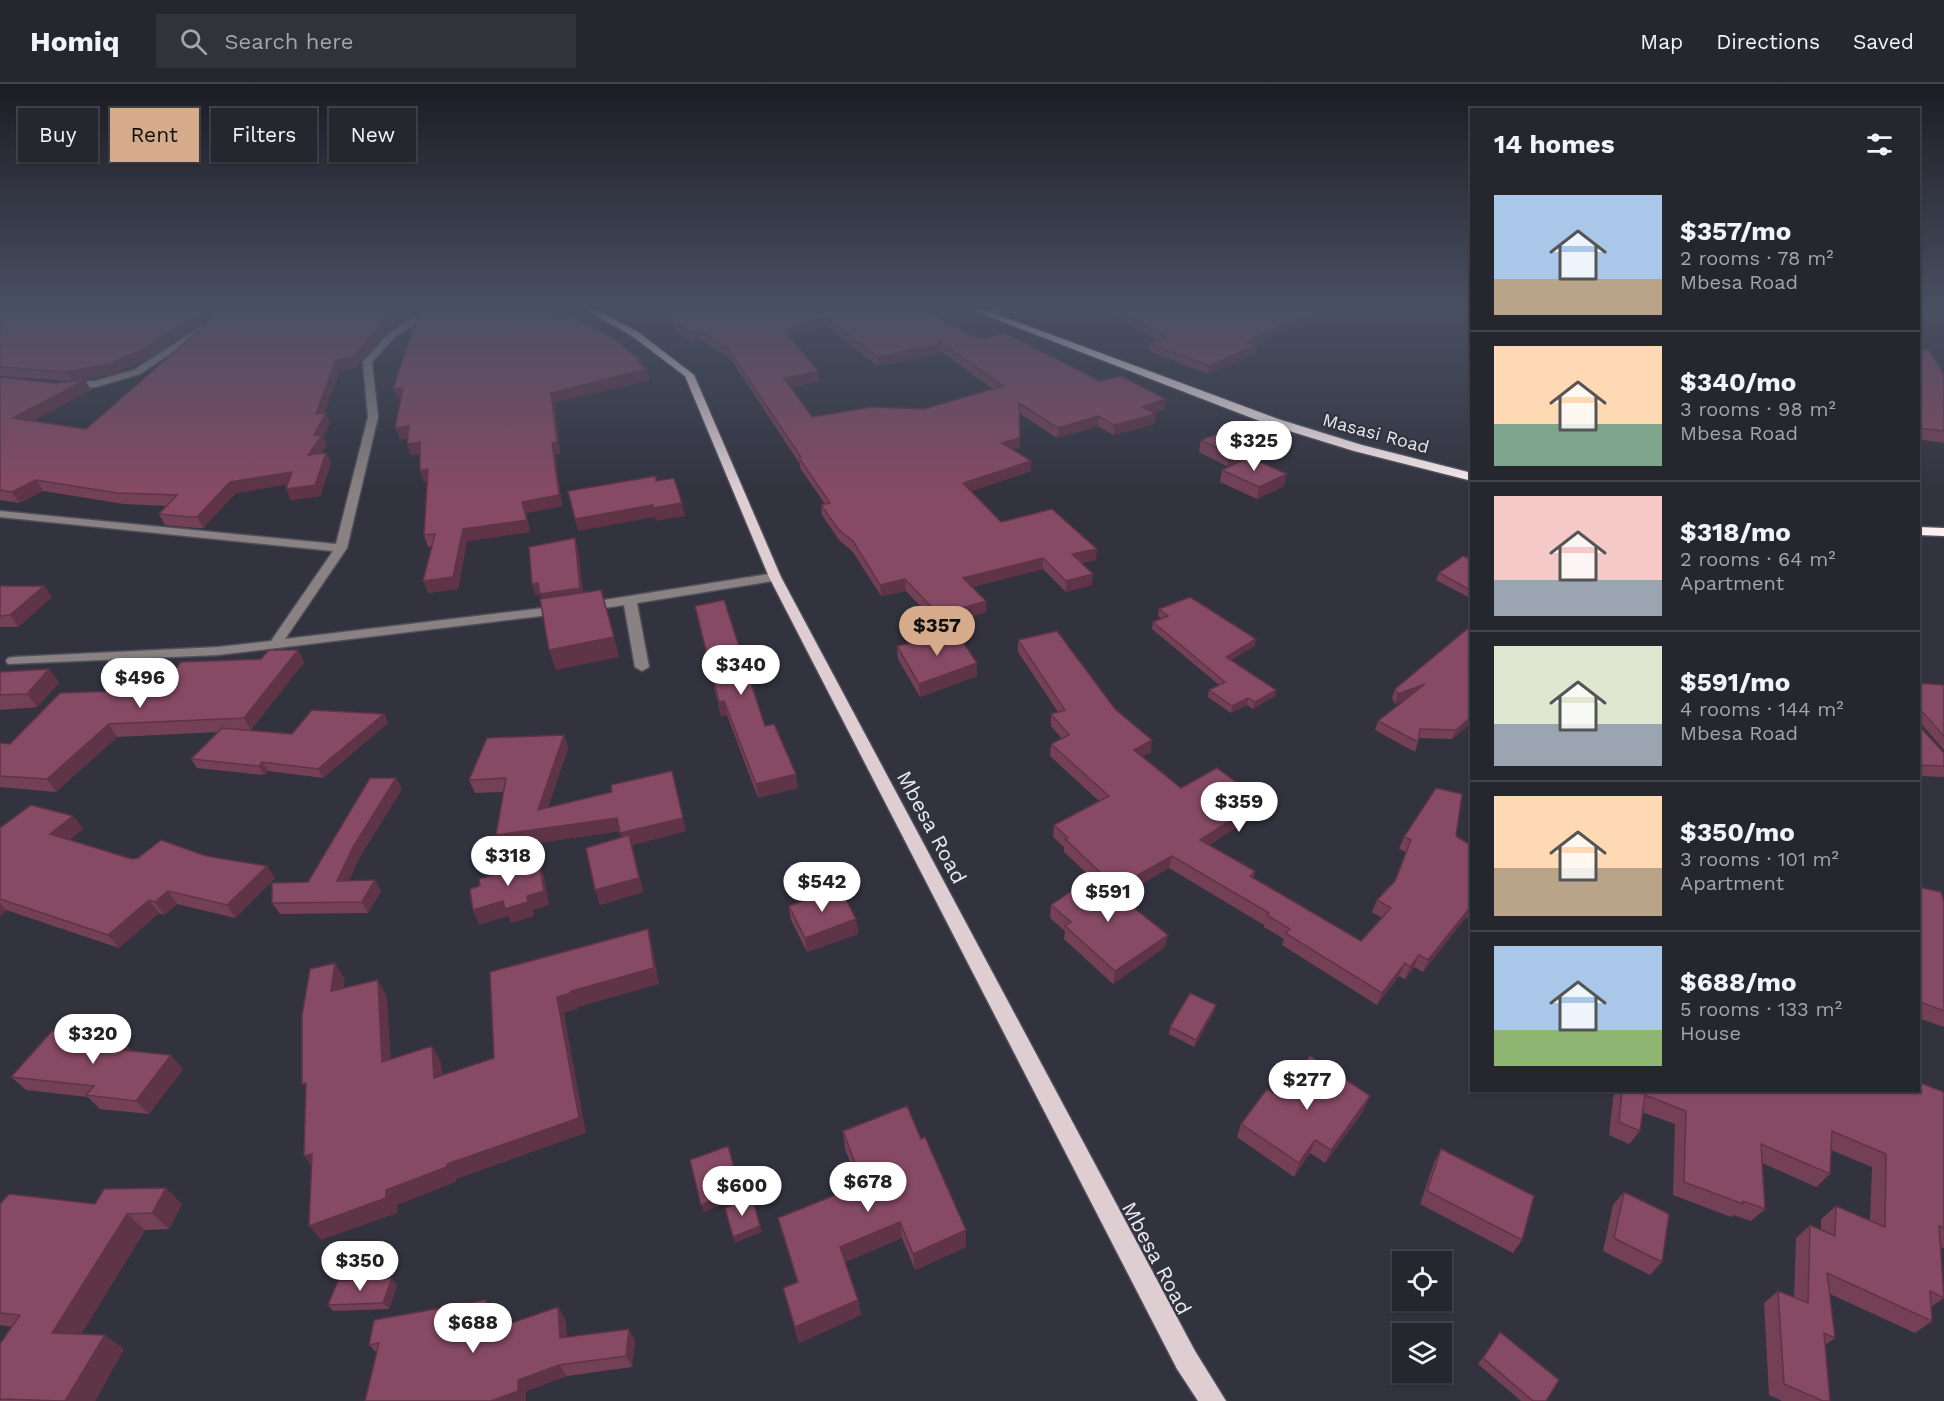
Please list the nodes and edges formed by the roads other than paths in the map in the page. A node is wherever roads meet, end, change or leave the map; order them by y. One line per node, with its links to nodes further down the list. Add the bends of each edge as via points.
1 (142, 368): 5 (street, via 96,384)
2 (368, 368): 10 (street, via 373,417)
3 (680, 368): 11 (main road, Mbesa Road, via 689,375)
4 (1134, 368): 6 (highway, Masasi Road, via 1274,422)
5 (61, 387)
6 (1470, 476)
7 (0, 514): 10 (street)
8 (1920, 531): 9 (highway)
9 (1944, 532)
10 (341, 548): 13 (street)
11 (775, 577): 12 (street); 16 (main road, Mbesa Road, via 1186,1360)
12 (630, 601): 13 (street); 15 (street)
13 (275, 645): 14 (street)
14 (13, 661)
15 (642, 667)
16 (1213, 1401)

